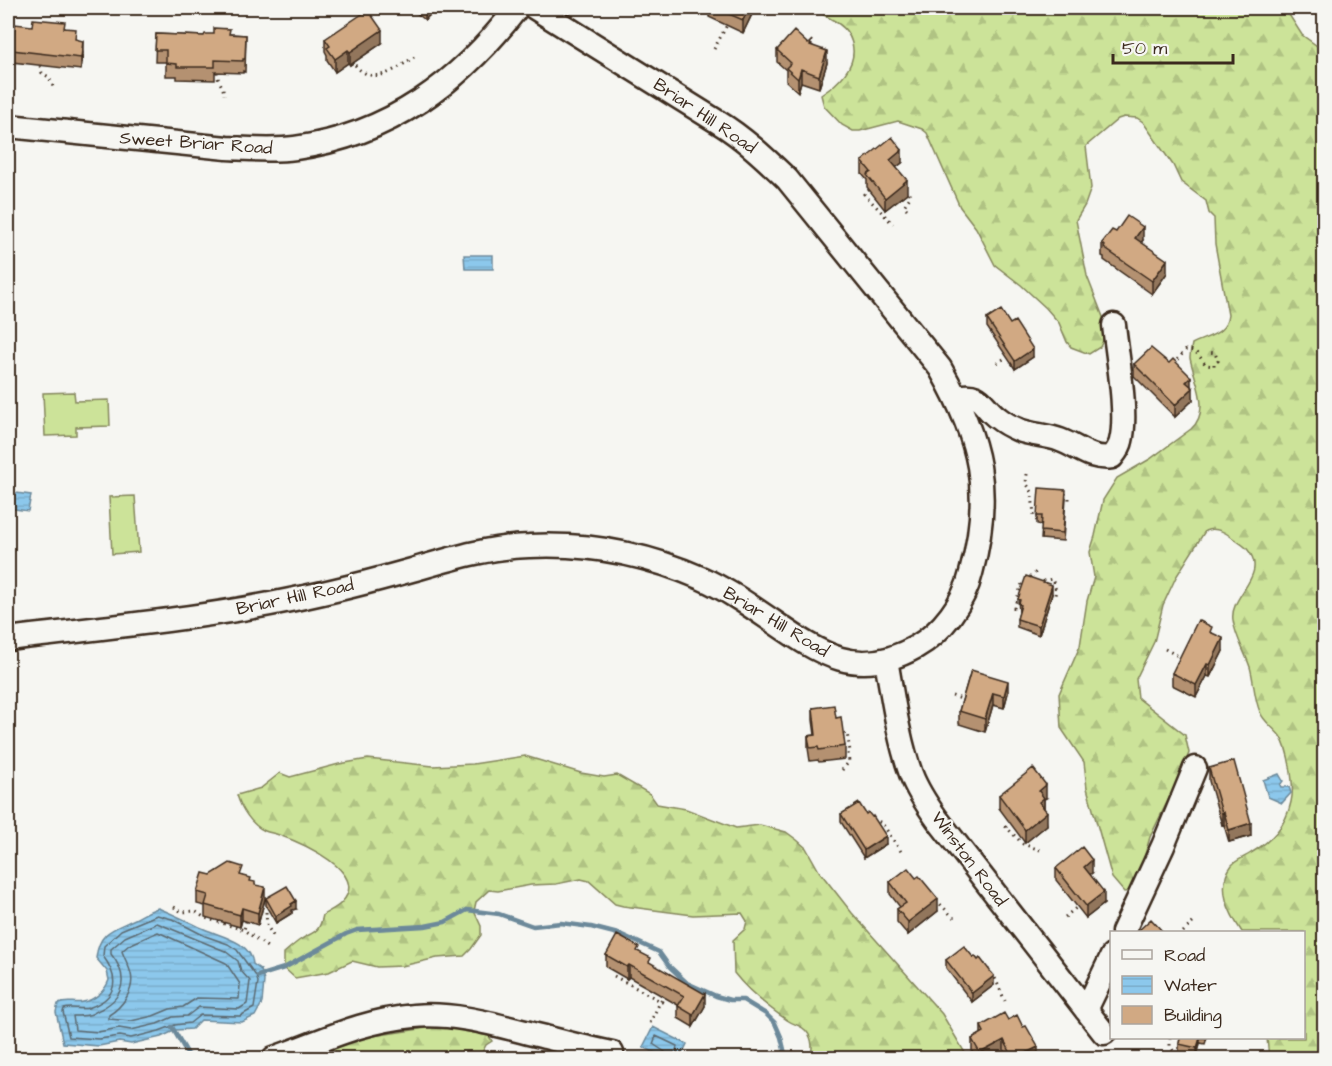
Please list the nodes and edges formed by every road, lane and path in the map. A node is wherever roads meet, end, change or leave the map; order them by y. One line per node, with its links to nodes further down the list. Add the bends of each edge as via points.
1 (442, 8): 2 (path, via 451,13)
2 (469, 8)
3 (517, 8): 13 (street, Sweet Briar Road, via 467,66 435,92 383,122 326,141 264,150)
4 (535, 8): 23 (street, Briar Hill Road, via 737,134 763,156 787,179 940,368)
5 (727, 25): 6 (path)
6 (714, 49)
7 (414, 57): 8 (path, via 377,76 368,76)
8 (355, 65)
9 (40, 66): 11 (path)
10 (217, 72): 12 (path)
11 (54, 89)
12 (224, 95)
13 (8, 126)
14 (908, 189): 16 (path, via 910,197 904,206)
15 (869, 190): 17 (path, via 864,194)
16 (907, 209)
17 (893, 224)
18 (1114, 325): 23 (street, via 1122,432 1112,457 1087,455 1060,440 1019,430 998,418 978,398 968,394)
19 (1209, 352): 22 (path, via 1215,353 1218,361 1214,366 1206,365 1195,351 1186,350)
20 (1007, 357): 21 (path)
21 (997, 363)
22 (1170, 370)
23 (956, 397): 35 (street, Briar Hill Road, via 972,434 982,495 981,524 969,582 956,609 924,643)
24 (1027, 474): 27 (path)
25 (1056, 493): 26 (path, via 1067,495)
26 (1069, 500)
27 (1037, 521)
28 (1036, 572): 31 (path, via 1022,584 1014,608)
29 (1043, 580): 30 (path, via 1052,579)
30 (1055, 595)
31 (1020, 610)
32 (8, 639): 35 (street, Briar Hill Road, via 248,609 463,555 558,545 628,554 665,565 734,596 826,655 854,661)
33 (1165, 649): 34 (path)
34 (1185, 659)
35 (885, 660): 65 (street, Winston Road, via 904,750 922,797)
36 (952, 696): 37 (path)
37 (966, 700)
38 (842, 734): 40 (path, via 847,733 850,751 849,762)
39 (1195, 768): 54 (street)
40 (842, 770)
41 (1011, 822): 43 (path, via 1006,827 1023,844)
42 (870, 823): 44 (path, via 880,821)
43 (1040, 850)
44 (902, 853)
45 (934, 896): 50 (path)
46 (174, 907): 53 (path)
47 (1077, 907): 49 (path)
48 (266, 912): 56 (path, via 267,926)
49 (1065, 917)
50 (956, 920)
51 (246, 921): 53 (path)
52 (1194, 921): 55 (path)
53 (244, 930): 57 (path)
54 (1124, 931)
55 (1185, 931)
56 (275, 939)
57 (267, 948)
58 (1110, 960): 65 (street)
59 (980, 964): 63 (path, via 986,965 996,978)
60 (614, 976): 62 (path)
61 (663, 996): 62 (path)
62 (660, 1001): 64 (path); 66 (path)
63 (1005, 1001)
64 (666, 1004)
65 (1086, 1010): 67 (street, Winston Road)
66 (650, 1023)
67 (1104, 1033)
68 (1170, 1039): 71 (path)
69 (612, 1053): 70 (street, via 476,1021 429,1016 355,1027)
70 (274, 1059)
71 (1178, 1059)

